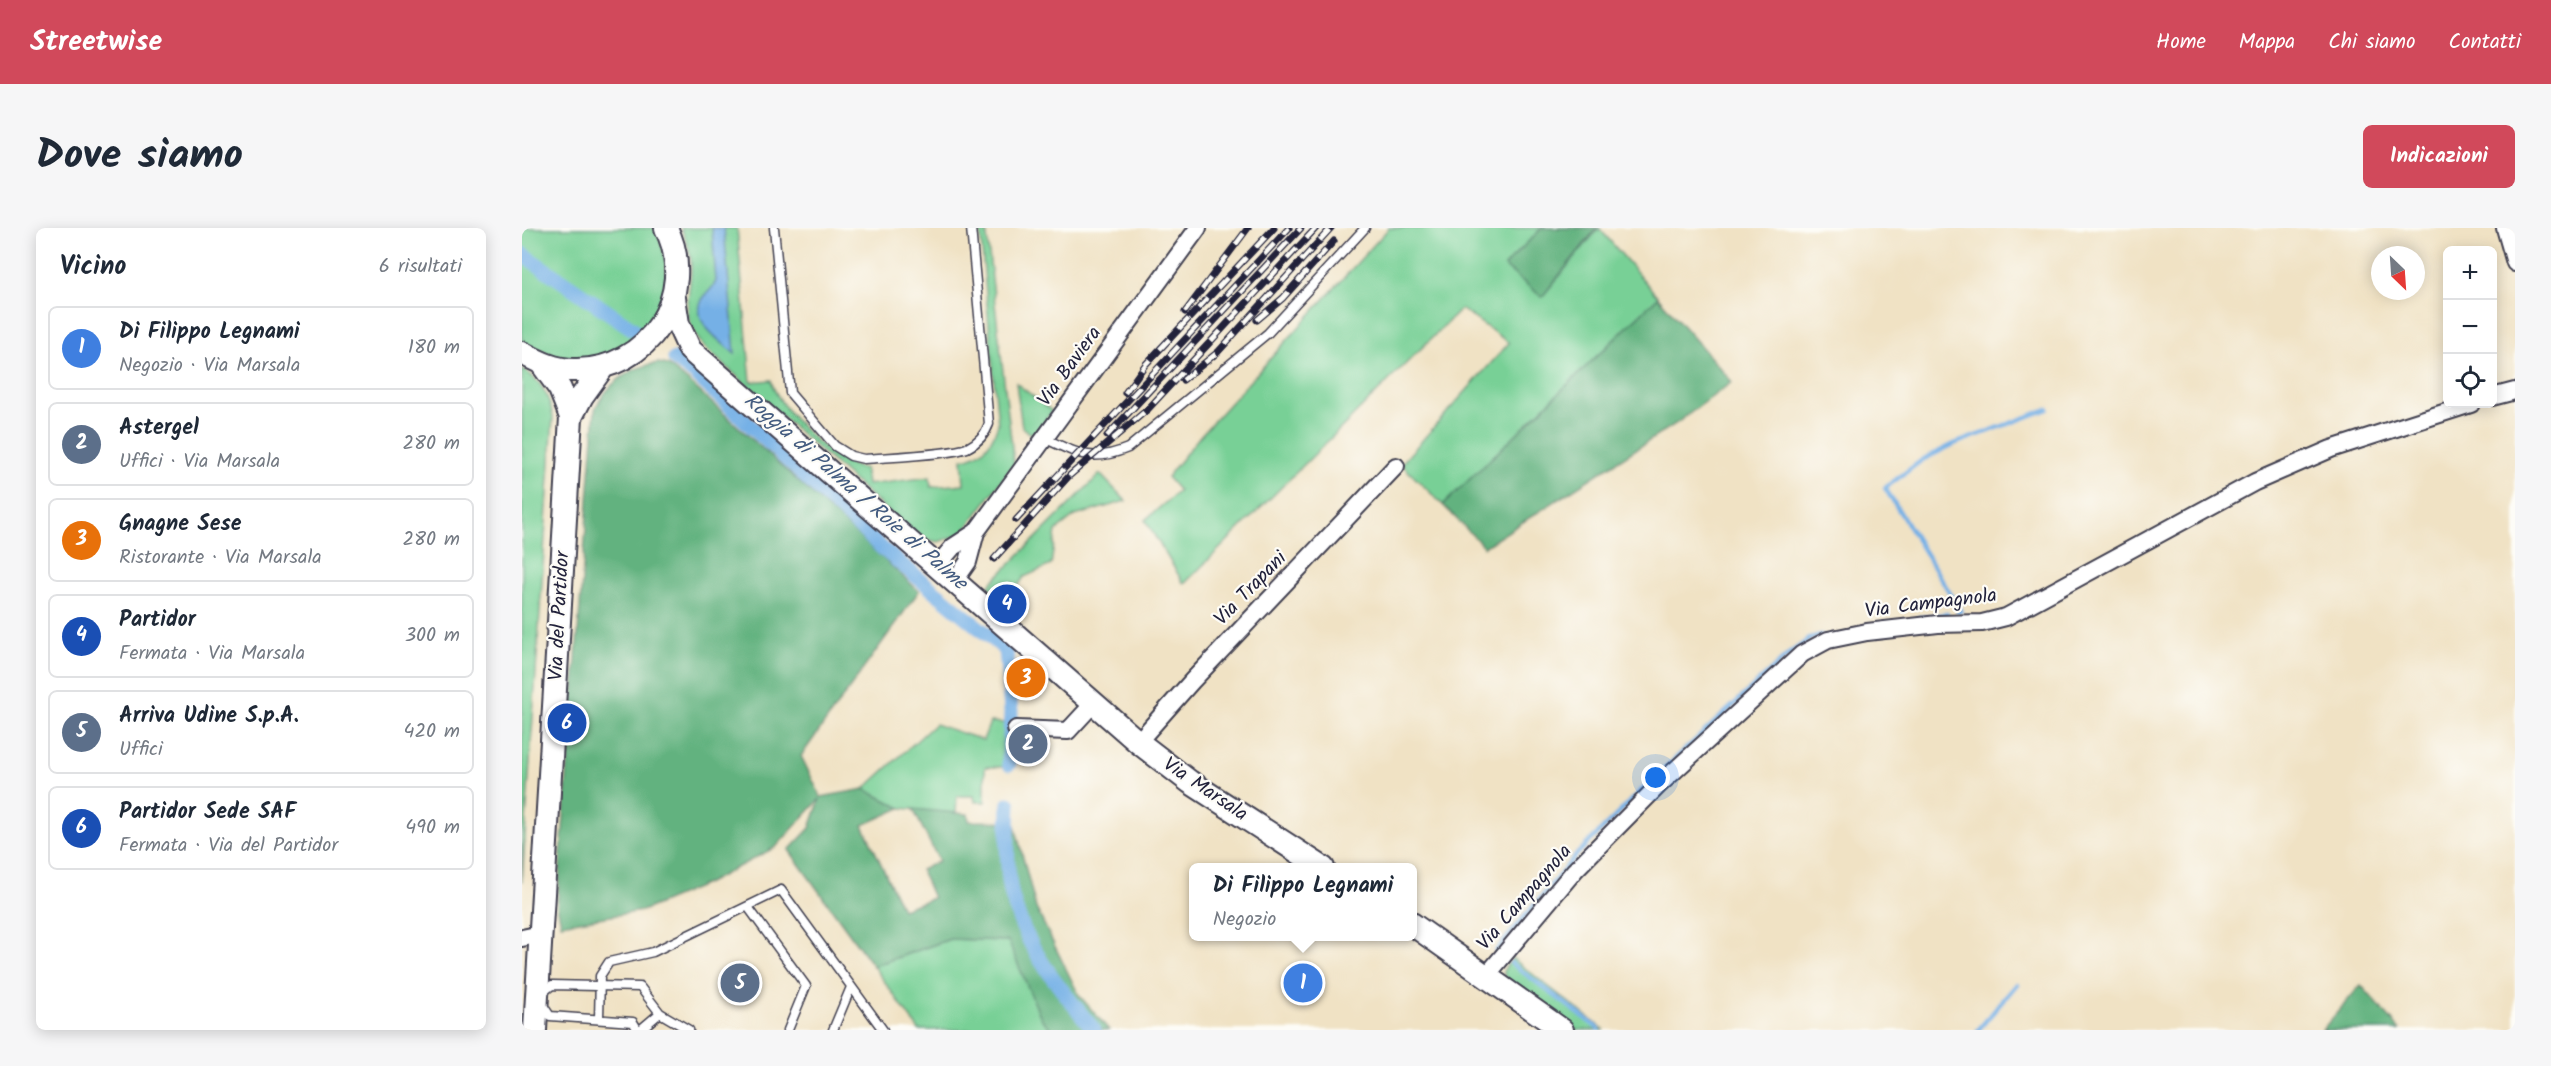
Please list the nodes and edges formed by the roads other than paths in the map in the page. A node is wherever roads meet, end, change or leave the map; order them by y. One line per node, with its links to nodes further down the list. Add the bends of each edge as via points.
1 (666, 228): 8 (street, via 676,258)
2 (774, 228): 3 (lane, via 790,393 835,446 864,459 959,450 975,443 987,430)
3 (971, 228)
4 (1198, 228): 18 (street, Via Baviera)
5 (1365, 228): 18 (lane, via 1268,333 1128,448 1108,456 1088,456)
6 (2505, 228): 7 (street)
7 (2515, 263)
8 (674, 298): 9 (street, via 656,333); 10 (street, via 678,324)
9 (642, 348): 10 (street, via 660,343); 13 (street)
10 (690, 350): 21 (street, Via Marsala)
11 (522, 353): 12 (street)
12 (542, 364): 13 (street, via 573,370); 17 (street, Via del Partidor, via 560,389)
13 (603, 367): 17 (street, Via del Partidor)
14 (2515, 391): 15 (street)
15 (2497, 396)
16 (2459, 408): 30 (street, Via Campagnola, via 2331,449 2255,482 2006,617 1982,623 1867,632 1815,646 1785,667 1660,784 1575,870)
17 (571, 417): 29 (street, Via del Partidor)
18 (1044, 438): 20 (street, Via Baviera)
19 (1396, 466): 25 (street, Via Trapani)
20 (976, 532): 21 (street, Via Baviera, via 953,547); 22 (street, Via Baviera, via 968,562)
21 (936, 567): 22 (street, Via Marsala)
22 (954, 582): 23 (street, Via Marsala)
23 (1093, 704): 24 (street, via 1068,731); 25 (street, Via Marsala)
24 (1016, 729)
25 (1137, 742): 26 (street, Via Marsala, via 1190,782)
26 (1317, 863)
27 (748, 907): 31 (lane, via 653,952 609,962 602,970); 32 (lane, via 781,890); 39 (lane, via 806,986)
28 (1417, 927): 30 (street)
29 (531, 936): 33 (street, Via del Partidor)
30 (1487, 975): 42 (street)
31 (600, 987): 33 (lane, via 552,985); 34 (lane, via 640,987); 35 (lane)
32 (851, 987): 40 (lane); 41 (lane)
33 (537, 997): 35 (lane, via 550,1016); 36 (street, Via del Partidor)
34 (660, 1013): 37 (lane); 38 (lane)
35 (599, 1019): 37 (lane, via 633,1022)
36 (535, 1030)
37 (639, 1030)
38 (688, 1030)
39 (788, 1030)
40 (833, 1030)
41 (883, 1030)
42 (1562, 1030)

